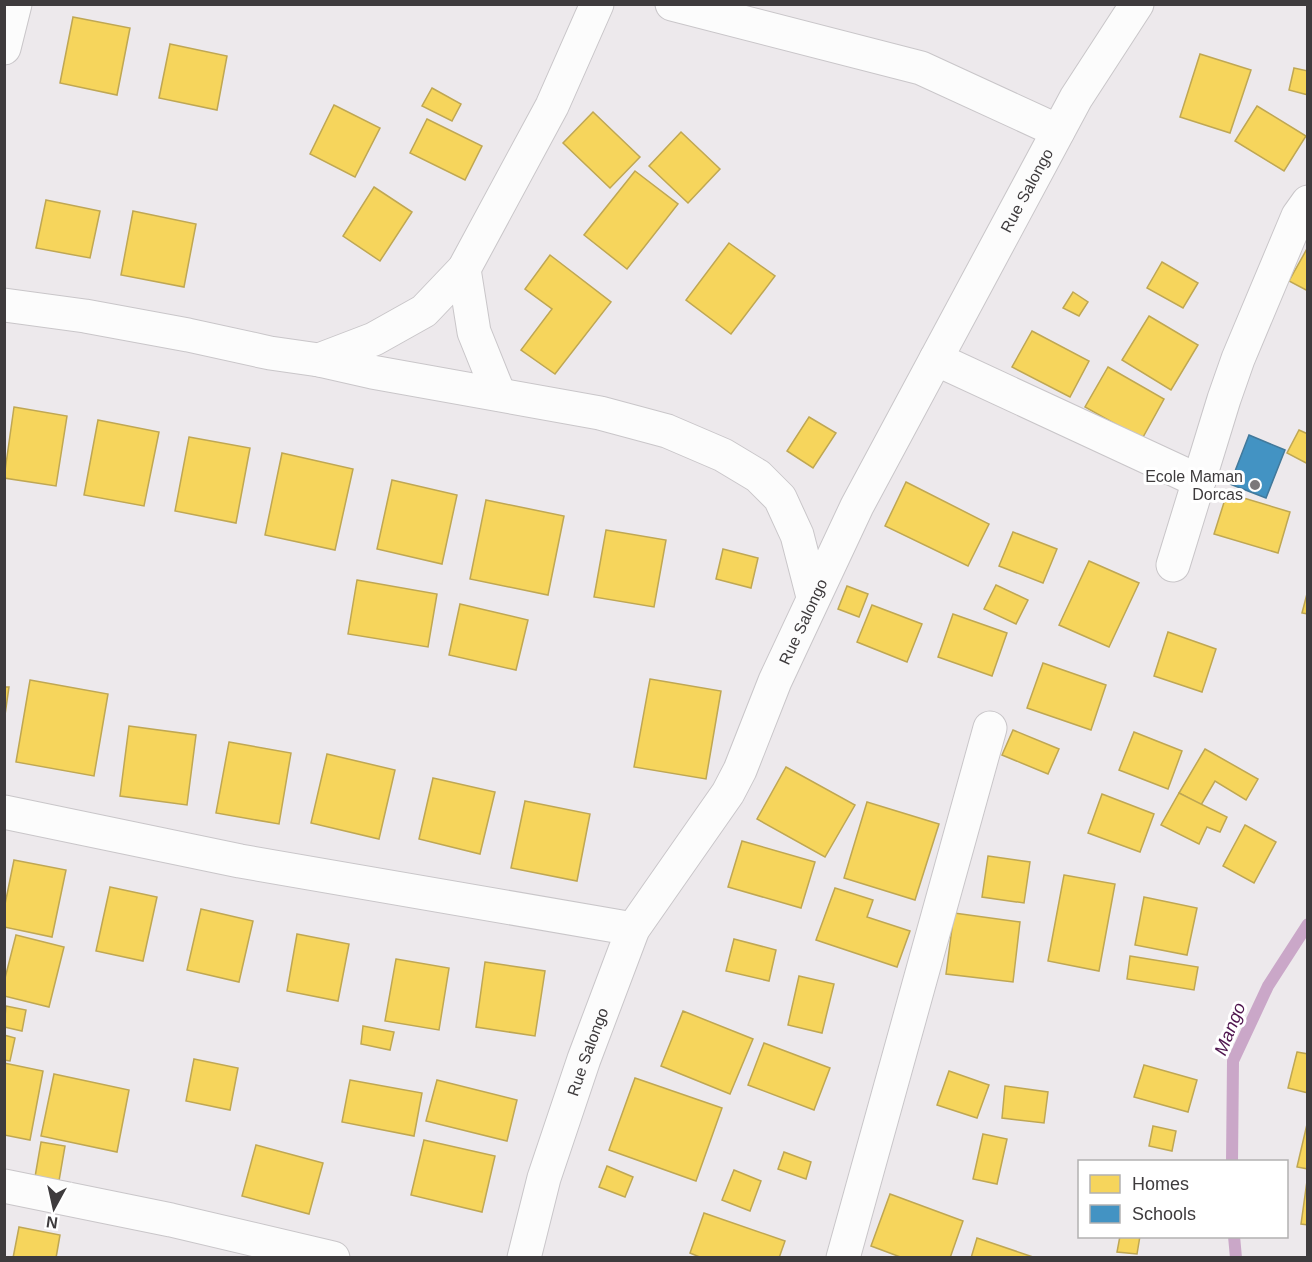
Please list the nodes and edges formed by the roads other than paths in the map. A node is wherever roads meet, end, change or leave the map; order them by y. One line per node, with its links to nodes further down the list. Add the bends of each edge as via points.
1 (15, 4): 5 (street)
2 (597, 4): 8 (street, via 552,106)
3 (672, 4): 6 (street, via 921,68)
4 (1137, 4): 6 (street, Rue Salongo)
5 (4, 48)
6 (1058, 131): 10 (street, Rue Salongo)
7 (1308, 202): 13 (street, via 1298,216 1238,359)
8 (464, 268): 11 (street, via 424,311 374,339); 12 (street, via 474,332)
9 (4, 305): 11 (street, via 85,315)
10 (936, 359): 13 (street); 15 (street, Rue Salongo)
11 (319, 360): 12 (street)
12 (499, 394): 15 (street, via 600,413 668,431 723,455 758,476 780,498 797,535)
13 (1199, 481): 14 (street)
14 (1173, 565)
15 (813, 597): 18 (street, Rue Salongo, via 729,793)
16 (990, 728): 22 (street)
17 (4, 812): 18 (street, via 240,861)
18 (633, 929): 21 (street, Rue Salongo, via 544,1178)
19 (4, 1186): 20 (street)
20 (333, 1257)
21 (524, 1257)
22 (843, 1257)

